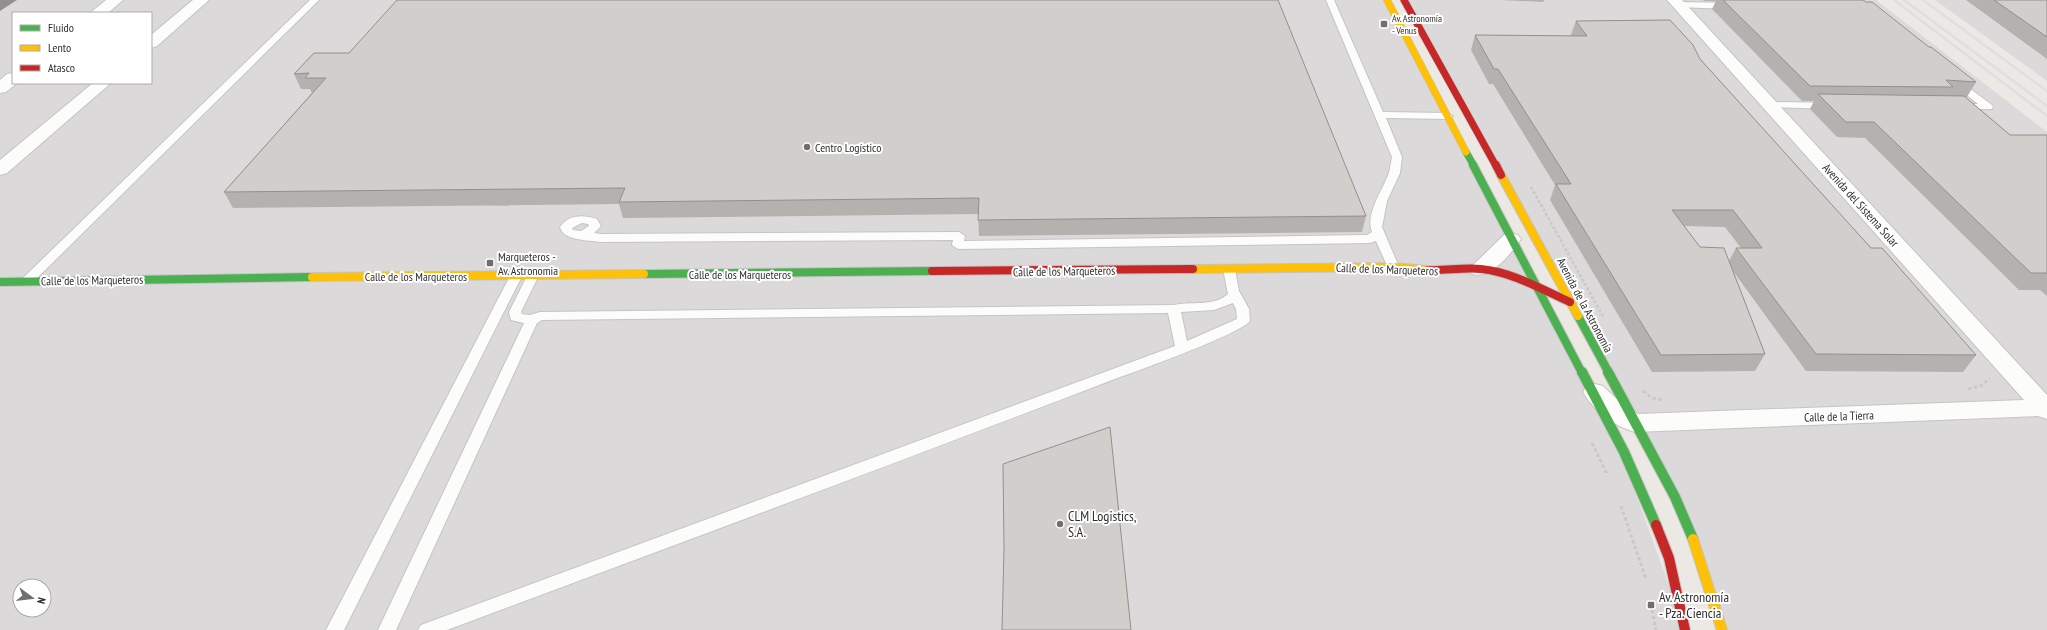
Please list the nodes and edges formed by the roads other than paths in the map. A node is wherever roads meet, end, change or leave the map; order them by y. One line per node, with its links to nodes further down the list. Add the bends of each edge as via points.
1 (116, 0): 9 (street)
2 (202, 0): 10 (street)
3 (315, 0): 29 (lane)
4 (1330, 0): 18 (lane)
5 (1387, 0): 19 (street)
6 (1404, 0): 33 (street, Avenida de la Astronomía)
7 (1676, 3): 8 (lane); 15 (street, Avenida del Sistema Solar)
8 (1741, 6)
9 (99, 12)
10 (152, 41)
11 (1952, 78): 17 (lane, via 1988,107)
12 (12, 79): 14 (street)
13 (102, 84): 20 (street)
14 (0, 88)
15 (1771, 105): 16 (lane); 38 (street, Avenida del Sistema Solar)
16 (1840, 106)
17 (1949, 106)
18 (1379, 115): 19 (lane); 21 (lane, via 1397,157 1394,173 1381,201 1376,228)
19 (1448, 116): 23 (street)
20 (0, 169)
21 (1378, 233): 22 (lane, via 1370,239 958,245 959,236 601,238); 24 (lane)
22 (582, 235)
23 (1511, 239): 26 (street); 31 (street)
24 (1393, 267): 25 (street, Calle de los Marqueteros); 26 (street, Calle de los Marqueteros, via 1440,271)
25 (1228, 269): 27 (street, Calle de los Marqueteros); 32 (lane)
26 (1479, 270): 31 (street, Calle de los Marqueteros, via 1510,275)
27 (533, 275): 28 (street, Calle de los Marqueteros); 35 (lane, via 515,312 516,317)
28 (516, 276): 29 (street, Calle de los Marqueteros); 41 (lane)
29 (27, 281): 30 (street, Calle de los Marqueteros)
30 (0, 282)
31 (1535, 285): 33 (street, Calle de los Marqueteros); 37 (street)
32 (1234, 295): 34 (lane, via 1222,305 1184,306); 36 (lane, via 1240,301 1243,320 1236,326)
33 (1570, 302): 39 (street, Avenida de la Astronomía)
34 (1174, 309): 35 (lane, via 540,316); 36 (lane)
35 (532, 320): 42 (lane)
36 (1182, 348): 43 (lane, via 836,480)
37 (1585, 378): 39 (street, Calle de la Tierra, via 1610,409); 40 (street)
38 (2046, 408): 39 (street, Calle de la Tierra)
39 (1635, 423): 40 (street, via 1626,428 1623,438); 45 (street, Avenida de la Astronomía, via 1675,497 1696,547)
40 (1624, 452): 44 (street, via 1669,558)
41 (335, 630)
42 (387, 630)
43 (427, 630)
44 (1685, 630)
45 (1722, 630)

